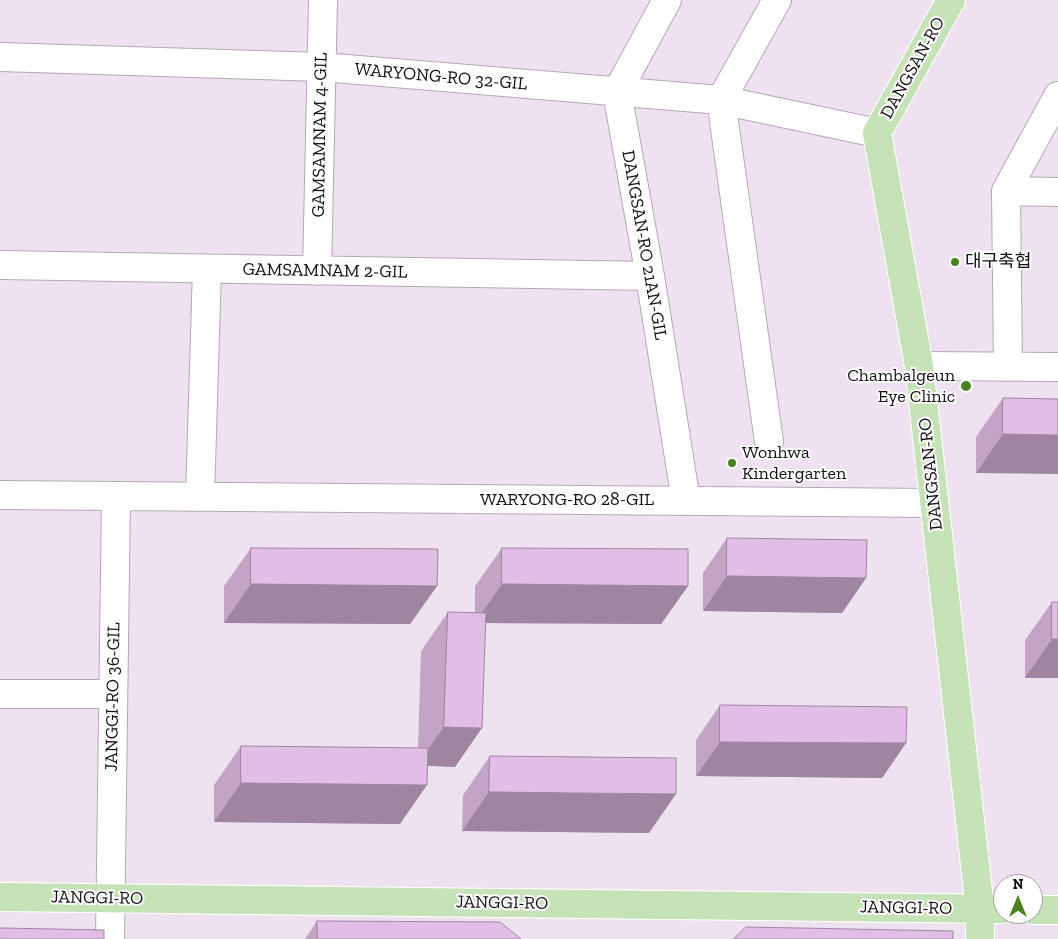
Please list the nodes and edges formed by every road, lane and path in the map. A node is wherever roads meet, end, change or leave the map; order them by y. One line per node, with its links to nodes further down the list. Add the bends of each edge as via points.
1 (323, 0): 6 (street, GAMSAMNAM 4-GIL)
2 (666, 0): 7 (street)
3 (778, 0): 9 (street)
4 (951, 0): 10 (main road, DANGSAN-RO)
5 (0, 57): 6 (street, WARYONG-RO 32-GIL)
6 (322, 67): 7 (street, WARYONG-RO 32-GIL); 15 (street, GAMSAMNAM 4-GIL)
7 (617, 92): 9 (street, WARYONG-RO 32-GIL); 16 (street, DANGSAN-RO 21AN-GIL)
8 (1058, 96): 11 (street)
9 (721, 100): 10 (street, WARYONG-RO 32-GIL); 20 (street)
10 (877, 133): 17 (main road, DANGSAN-RO)
11 (1006, 191): 12 (street); 18 (street)
12 (1058, 192)
13 (0, 265): 14 (street, GAMSAMNAM 2-GIL)
14 (207, 269): 15 (street, GAMSAMNAM 2-GIL); 23 (street)
15 (316, 271): 16 (street, GAMSAMNAM 2-GIL)
16 (650, 276): 24 (street, DANGSAN-RO 21AN-GIL)
17 (919, 366): 18 (street); 25 (main road, DANGSAN-RO)
18 (1008, 367): 19 (street)
19 (1058, 367)
20 (769, 442)
21 (0, 495): 22 (street, WARYONG-RO 28-GIL)
22 (116, 496): 23 (street, WARYONG-RO 28-GIL); 27 (street, JANGGI-RO 36-GIL)
23 (200, 497): 24 (street, WARYONG-RO 28-GIL)
24 (686, 501): 25 (street, WARYONG-RO 28-GIL)
25 (934, 503): 30 (main road, DANGSAN-RO)
26 (0, 694): 27 (street)
27 (113, 694): 29 (street, JANGGI-RO 36-GIL)
28 (0, 897): 29 (main road, JANGGI-RO)
29 (110, 899): 30 (main road, JANGGI-RO); 33 (street, JANGGI-RO 36-GIL)
30 (991, 909): 34 (main road, DANGSAN-RO)
31 (1043, 910): 32 (main road)
32 (1058, 910)
33 (110, 939)
34 (980, 939)

